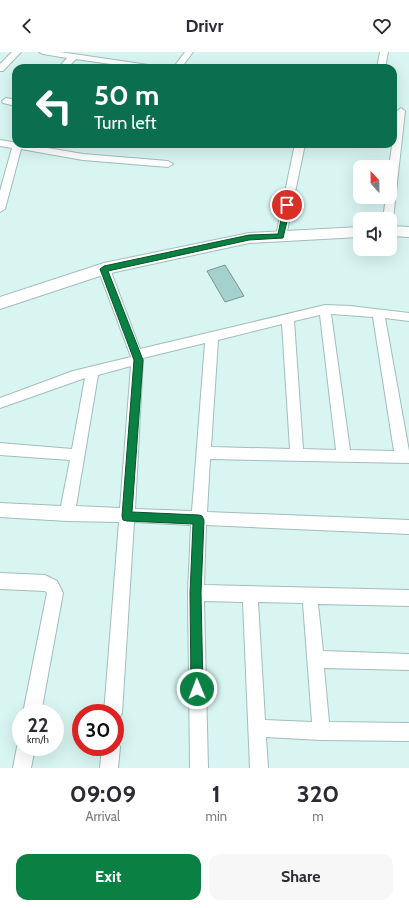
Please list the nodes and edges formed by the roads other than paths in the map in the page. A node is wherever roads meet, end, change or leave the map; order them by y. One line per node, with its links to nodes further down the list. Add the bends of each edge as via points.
1 (43, 52): 6 (street)
2 (189, 52): 9 (street)
3 (384, 52): 10 (street)
4 (15, 54): 5 (street); 11 (street)
5 (0, 55)
6 (71, 55): 7 (street); 8 (street)
7 (65, 64)
8 (138, 64)
9 (180, 64)
10 (382, 64)
11 (0, 69)
12 (6, 101): 13 (street)
13 (12, 102)
14 (401, 110): 17 (street)
15 (0, 143): 16 (street)
16 (12, 144)
17 (397, 144)
18 (17, 148): 23 (street)
19 (34, 148): 22 (street, via 83,157)
20 (299, 148): 28 (street)
21 (396, 148): 24 (street)
22 (168, 164)
23 (0, 209)
24 (389, 212)
25 (397, 231): 27 (main road)
26 (353, 232): 28 (main road)
27 (409, 232)
28 (281, 236): 29 (main road, via 249,238)
29 (104, 269): 30 (main road); 36 (street)
30 (0, 303)
31 (326, 309): 32 (street); 34 (street); 43 (street)
32 (378, 313): 33 (street); 44 (street)
33 (409, 316)
34 (288, 318): 35 (street); 42 (street)
35 (212, 336): 36 (street); 40 (street)
36 (138, 357): 37 (street); 47 (street)
37 (94, 370): 38 (street); 41 (street)
38 (0, 402)
39 (0, 449): 41 (street)
40 (203, 453): 42 (street); 48 (street)
41 (78, 455): 46 (street)
42 (298, 455): 43 (street)
43 (344, 456): 44 (street)
44 (406, 457)
45 (0, 510): 46 (street)
46 (67, 514): 47 (street)
47 (127, 516): 48 (street); 58 (street)
48 (199, 520): 49 (street); 51 (street)
49 (409, 527)
50 (0, 581): 57 (street, via 45,583 52,586 55,593)
51 (196, 593): 52 (street); 66 (street)
52 (250, 594): 53 (street); 59 (street)
53 (310, 596): 54 (street); 55 (street)
54 (409, 598)
55 (315, 659): 56 (street); 60 (street)
56 (409, 662)
57 (34, 704)
58 (114, 704)
59 (257, 728): 60 (street); 67 (street)
60 (321, 731): 61 (street)
61 (409, 732)
62 (24, 756): 64 (street)
63 (110, 756): 65 (street)
64 (22, 768)
65 (109, 768)
66 (199, 768)
67 (260, 768)

